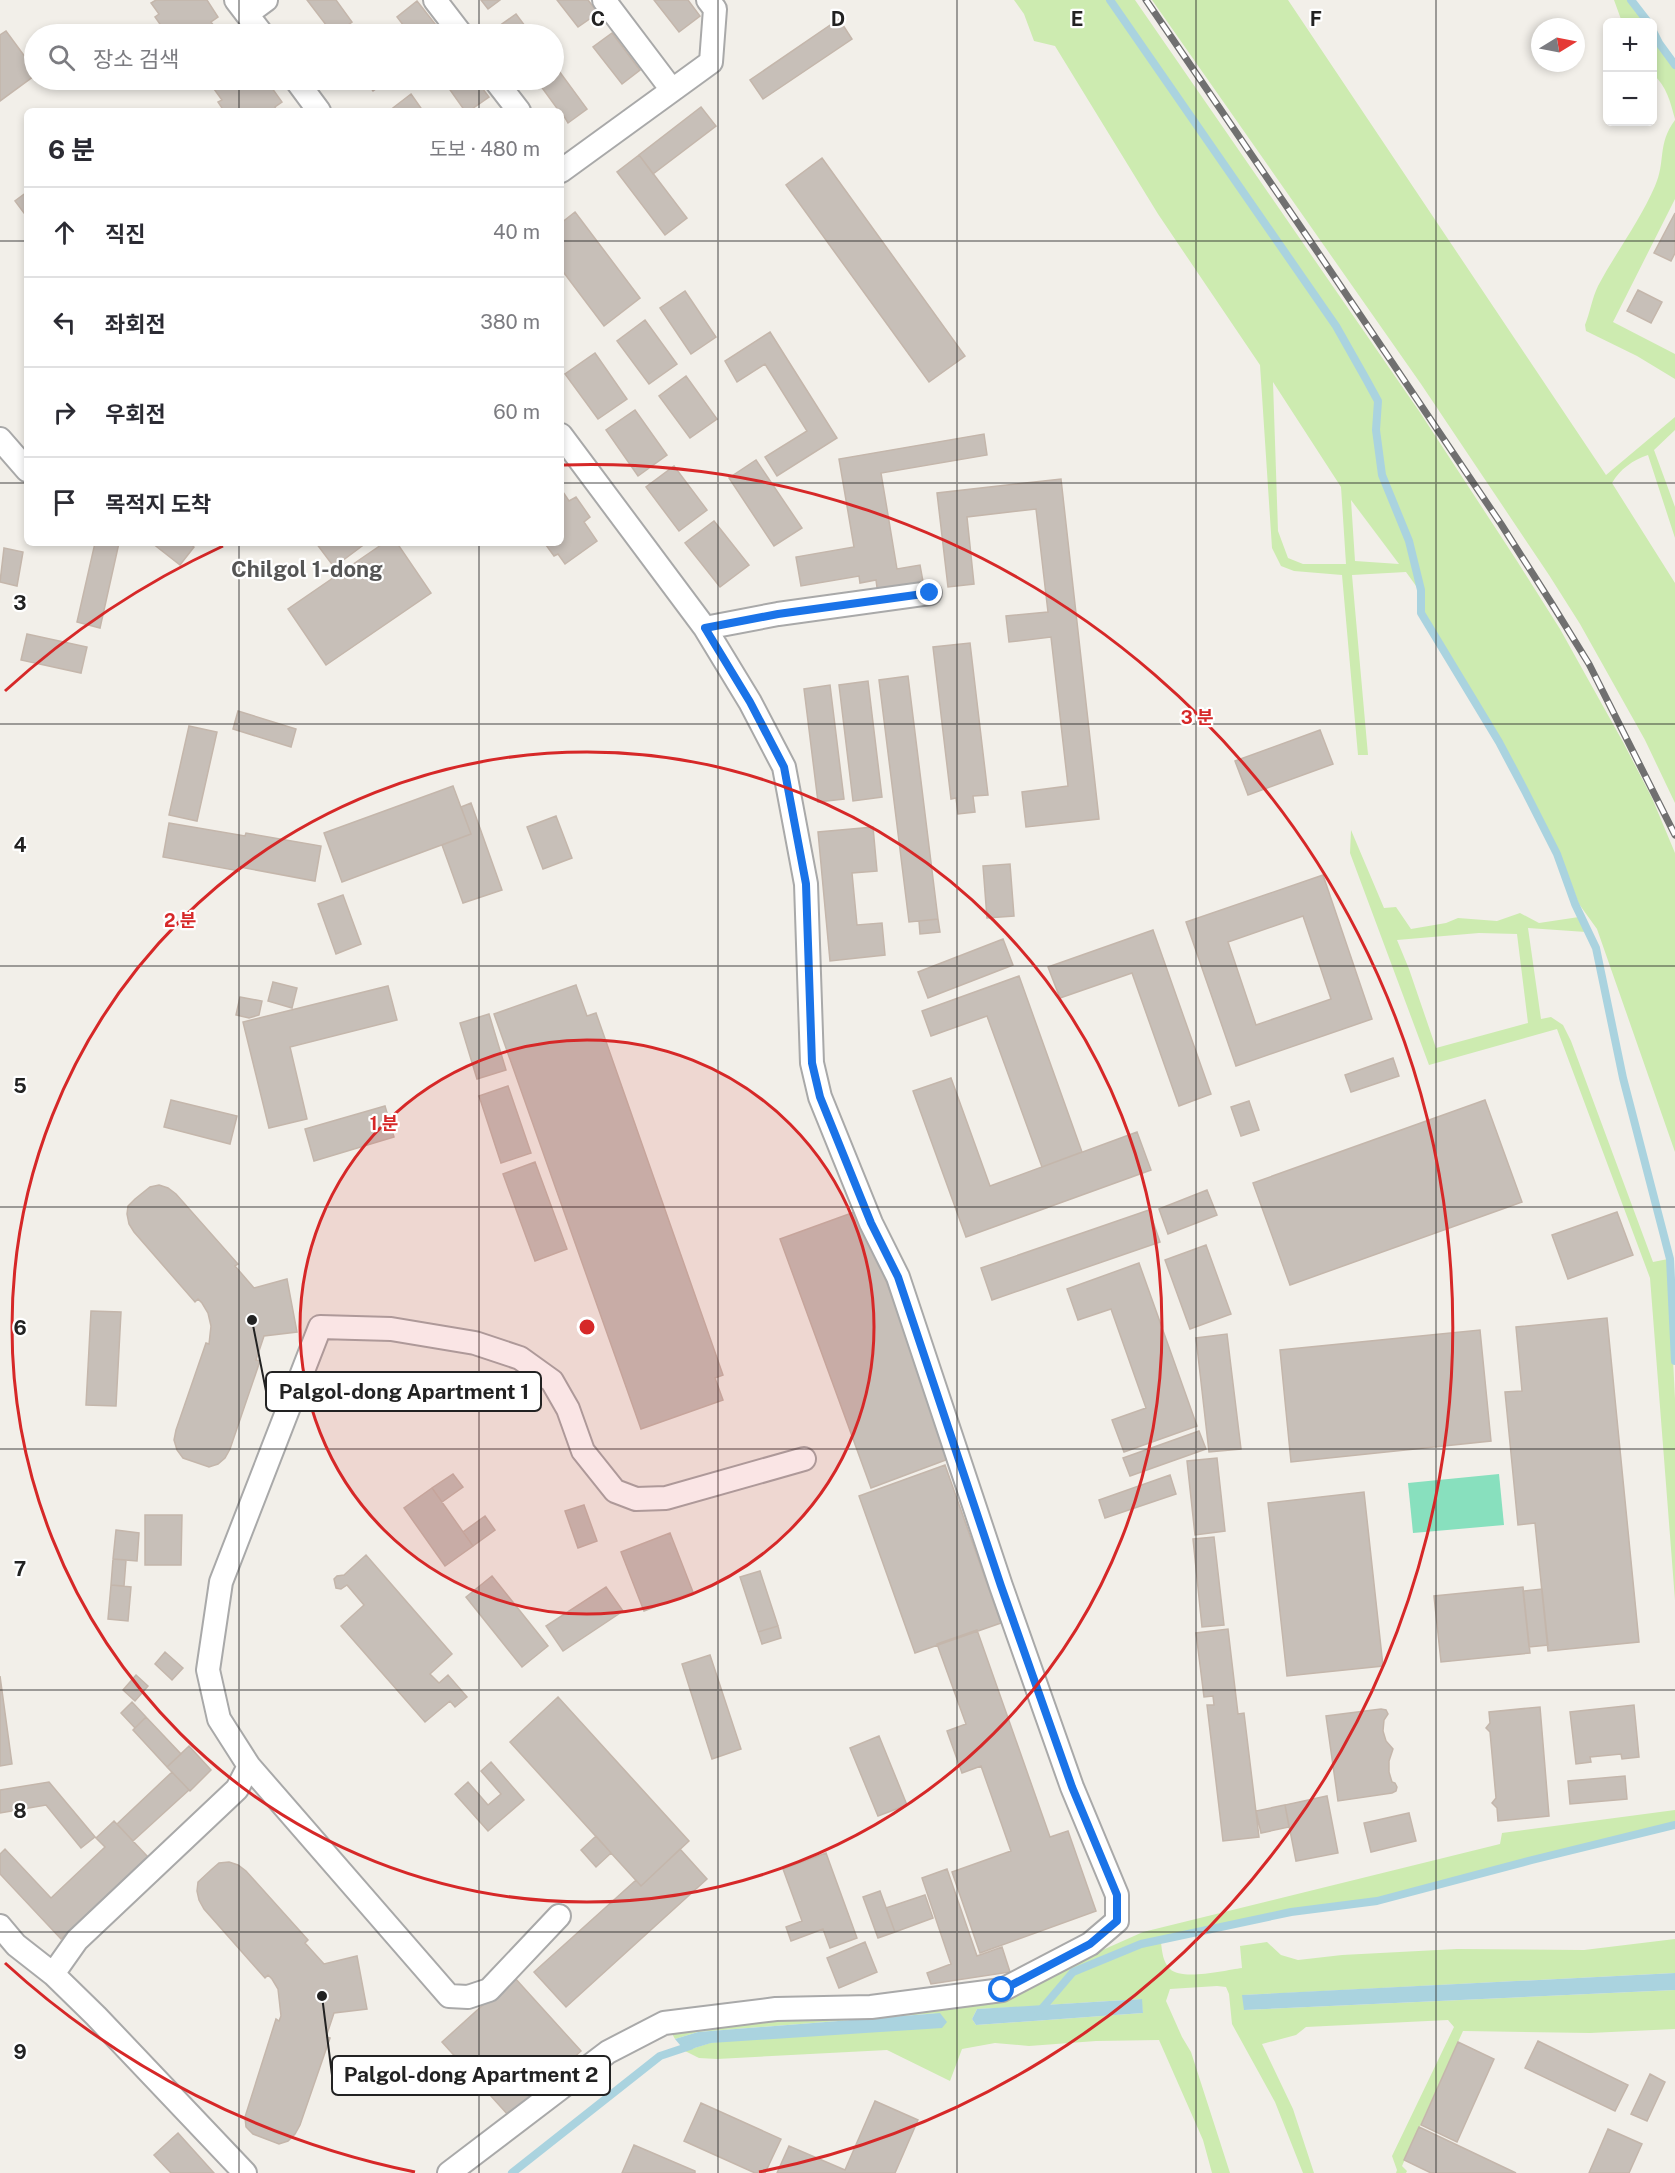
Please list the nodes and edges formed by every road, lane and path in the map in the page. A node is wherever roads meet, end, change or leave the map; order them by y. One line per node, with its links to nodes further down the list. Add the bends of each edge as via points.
1 (266, 0): 5 (street)
2 (435, 0): 7 (street)
3 (604, 0): 10 (street)
4 (708, 0): 10 (street, via 715,9 711,62)
5 (242, 7): 6 (street)
6 (255, 24)
7 (453, 24)
8 (303, 90): 11 (street)
9 (503, 90): 12 (street)
10 (672, 90): 13 (street)
11 (317, 108)
12 (517, 108)
13 (564, 168)
14 (0, 439): 16 (street)
15 (564, 439): 18 (street)
16 (24, 467)
17 (930, 593): 18 (street)
18 (705, 628): 25 (street, via 784,767 806,884 812,1063 820,1097 871,1223 898,1277 1072,1787 1117,1895 1117,1921 1090,1944 1002,1990 871,2007 776,2009 664,2023 608,2052)
19 (804, 1459): 20 (street, via 666,1498 636,1499 615,1491 584,1452 568,1409 552,1381 520,1358 475,1343 391,1329 320,1327 221,1582 208,1670 219,1719)
20 (249, 1766): 21 (street, via 449,1995 468,1997 489,1990); 23 (street, via 237,1789 77,1940)
21 (559, 1916)
22 (0, 1926): 23 (street, via 16,1945)
23 (53, 1974): 24 (street)
24 (245, 2173)
25 (449, 2173)

